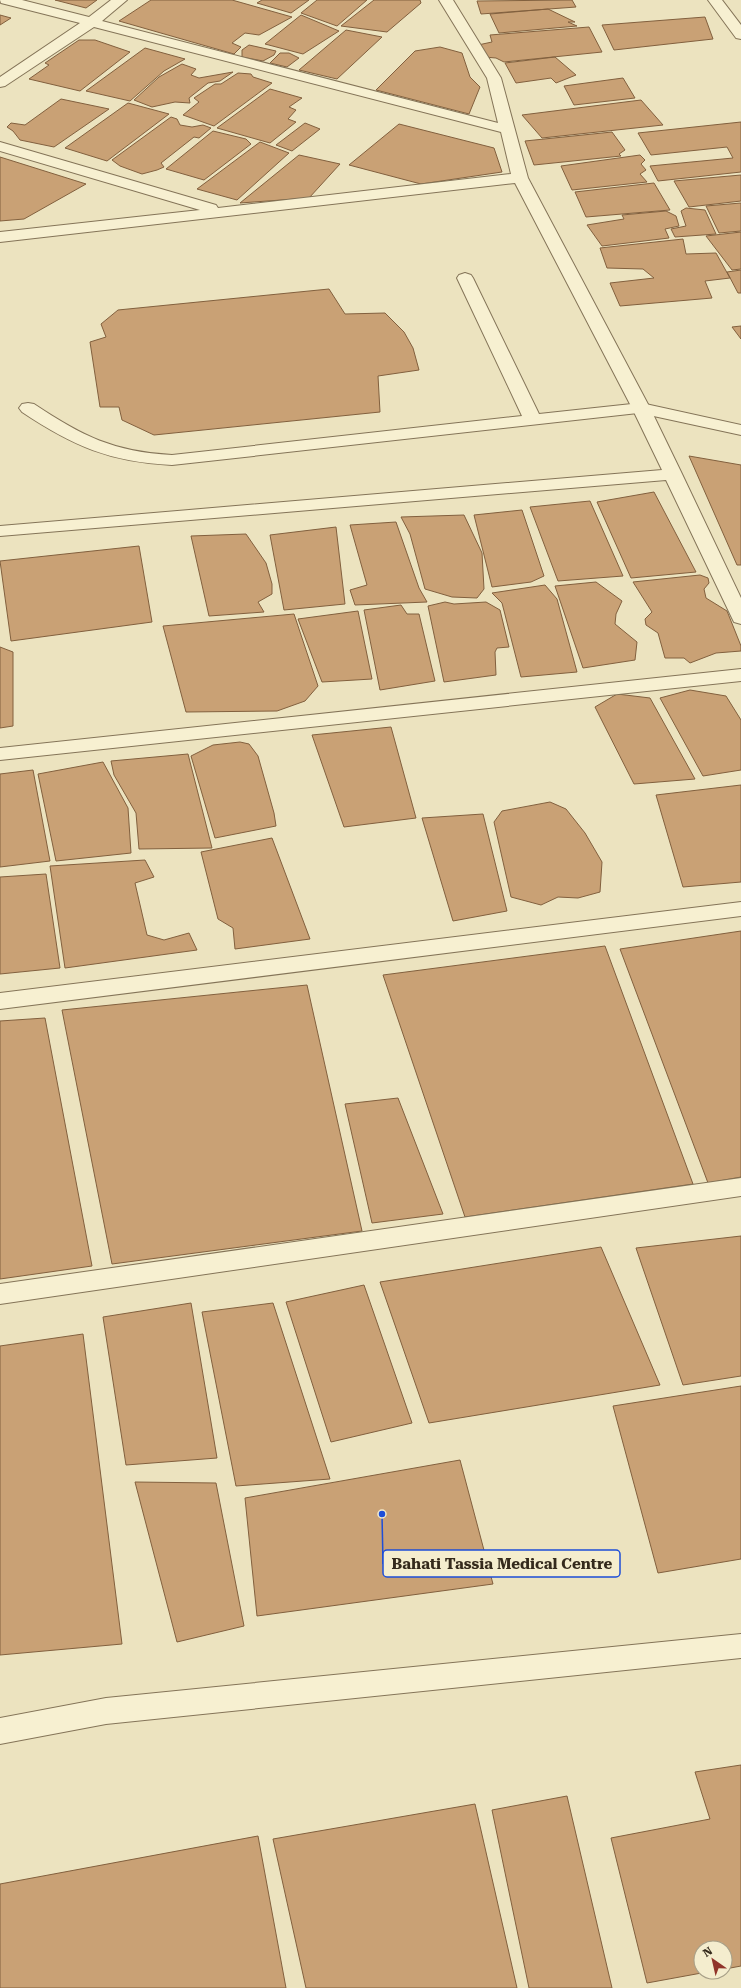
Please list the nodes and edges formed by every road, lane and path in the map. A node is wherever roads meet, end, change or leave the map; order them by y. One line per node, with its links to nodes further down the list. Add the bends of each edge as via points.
1 (6, 0): 5 (street)
2 (120, 0): 5 (street)
3 (446, 0): 8 (street, via 494,78)
4 (715, 0): 6 (street)
5 (92, 22): 7 (street); 8 (street)
6 (741, 35)
7 (0, 82)
8 (506, 129): 10 (street)
9 (0, 146): 11 (street)
10 (520, 178): 11 (street); 15 (street)
11 (220, 211): 12 (street)
12 (0, 237)
13 (465, 278): 16 (street)
14 (28, 408): 16 (street, via 59,430 108,452 144,459 172,460)
15 (640, 408): 16 (street); 17 (street); 18 (street)
16 (533, 420)
17 (741, 430)
18 (673, 474): 19 (street); 20 (street)
19 (0, 531)
20 (741, 618)
21 (741, 675): 22 (street)
22 (0, 754)
23 (741, 909): 24 (street)
24 (0, 1001)
25 (741, 1187): 26 (street)
26 (0, 1294)
27 (741, 1646): 28 (street, via 106,1712)
28 (0, 1731)

